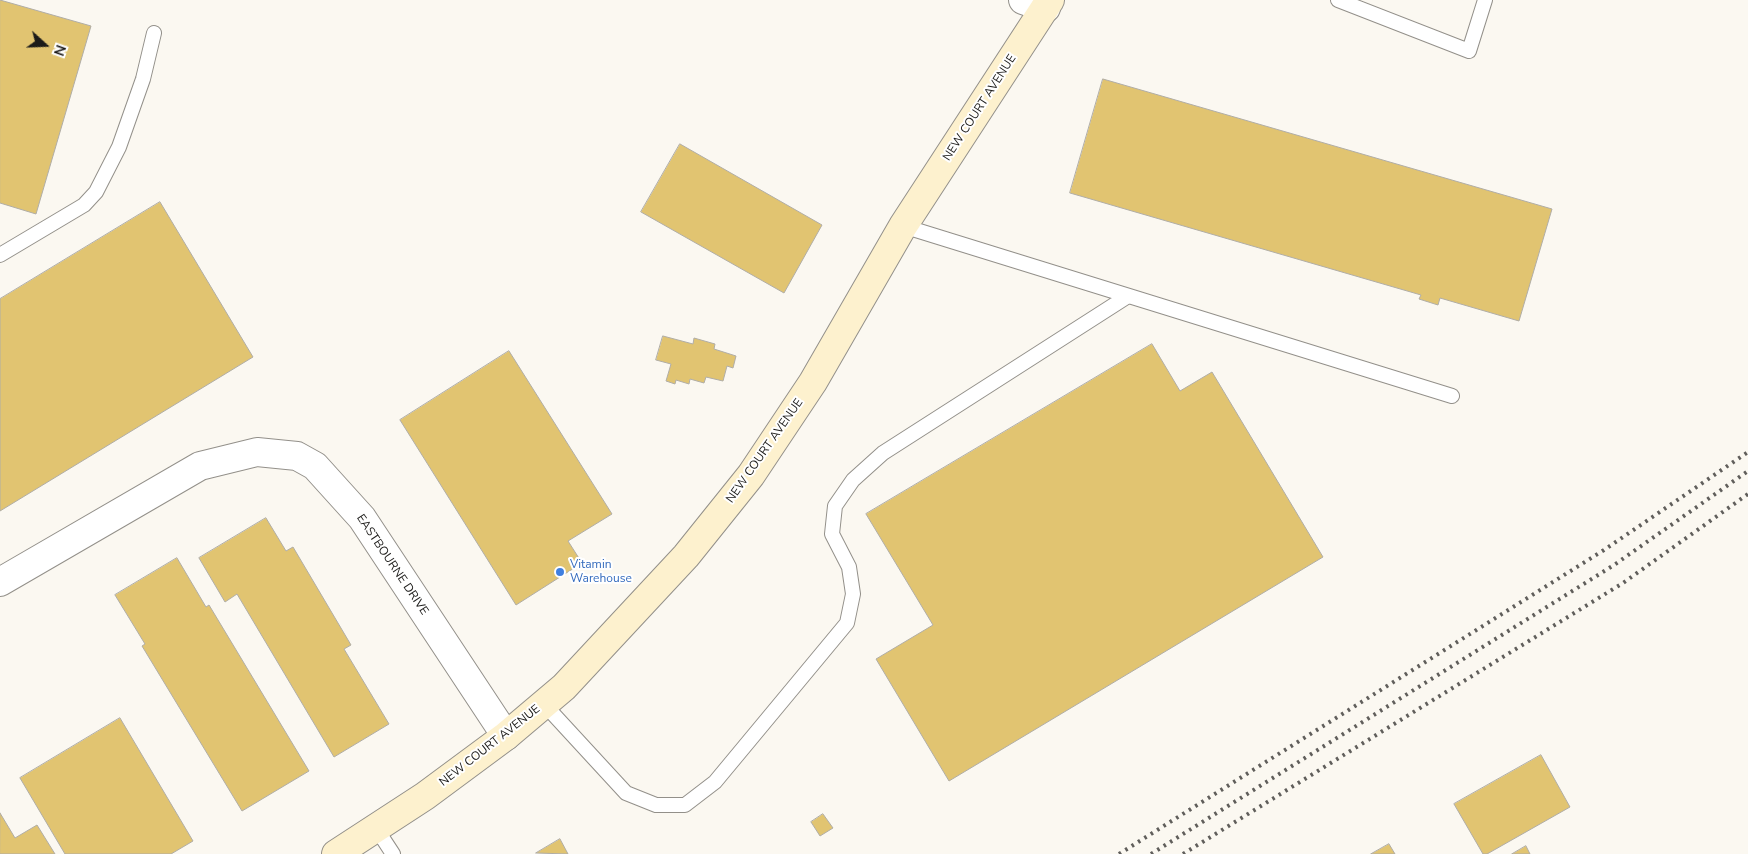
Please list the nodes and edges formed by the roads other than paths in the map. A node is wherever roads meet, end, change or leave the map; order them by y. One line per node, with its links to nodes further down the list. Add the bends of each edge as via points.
1 (1338, 0): 2 (lane, via 1469,51)
2 (1485, 0)
3 (1040, 2): 5 (main road, NEW COURT AVENUE)
4 (154, 33): 6 (lane, via 143,80 120,147 96,192 84,204)
5 (903, 226): 7 (lane); 10 (main road, NEW COURT AVENUE, via 813,382 751,475 686,556 564,687)
6 (0, 255)
7 (1128, 296): 8 (lane); 10 (lane, via 883,453 853,480 835,506 832,534 849,567 853,594 847,623 715,782 685,805 656,805 626,793)
8 (1452, 396)
9 (0, 582): 11 (street, EASTBOURNE DRIVE, via 200,466 257,452 297,456 315,466 362,518)
10 (544, 704): 11 (main road, NEW COURT AVENUE)
11 (506, 736): 12 (main road, NEW COURT AVENUE)
12 (376, 828): 13 (main road, NEW COURT AVENUE); 14 (lane)
13 (336, 854)
14 (393, 854)

